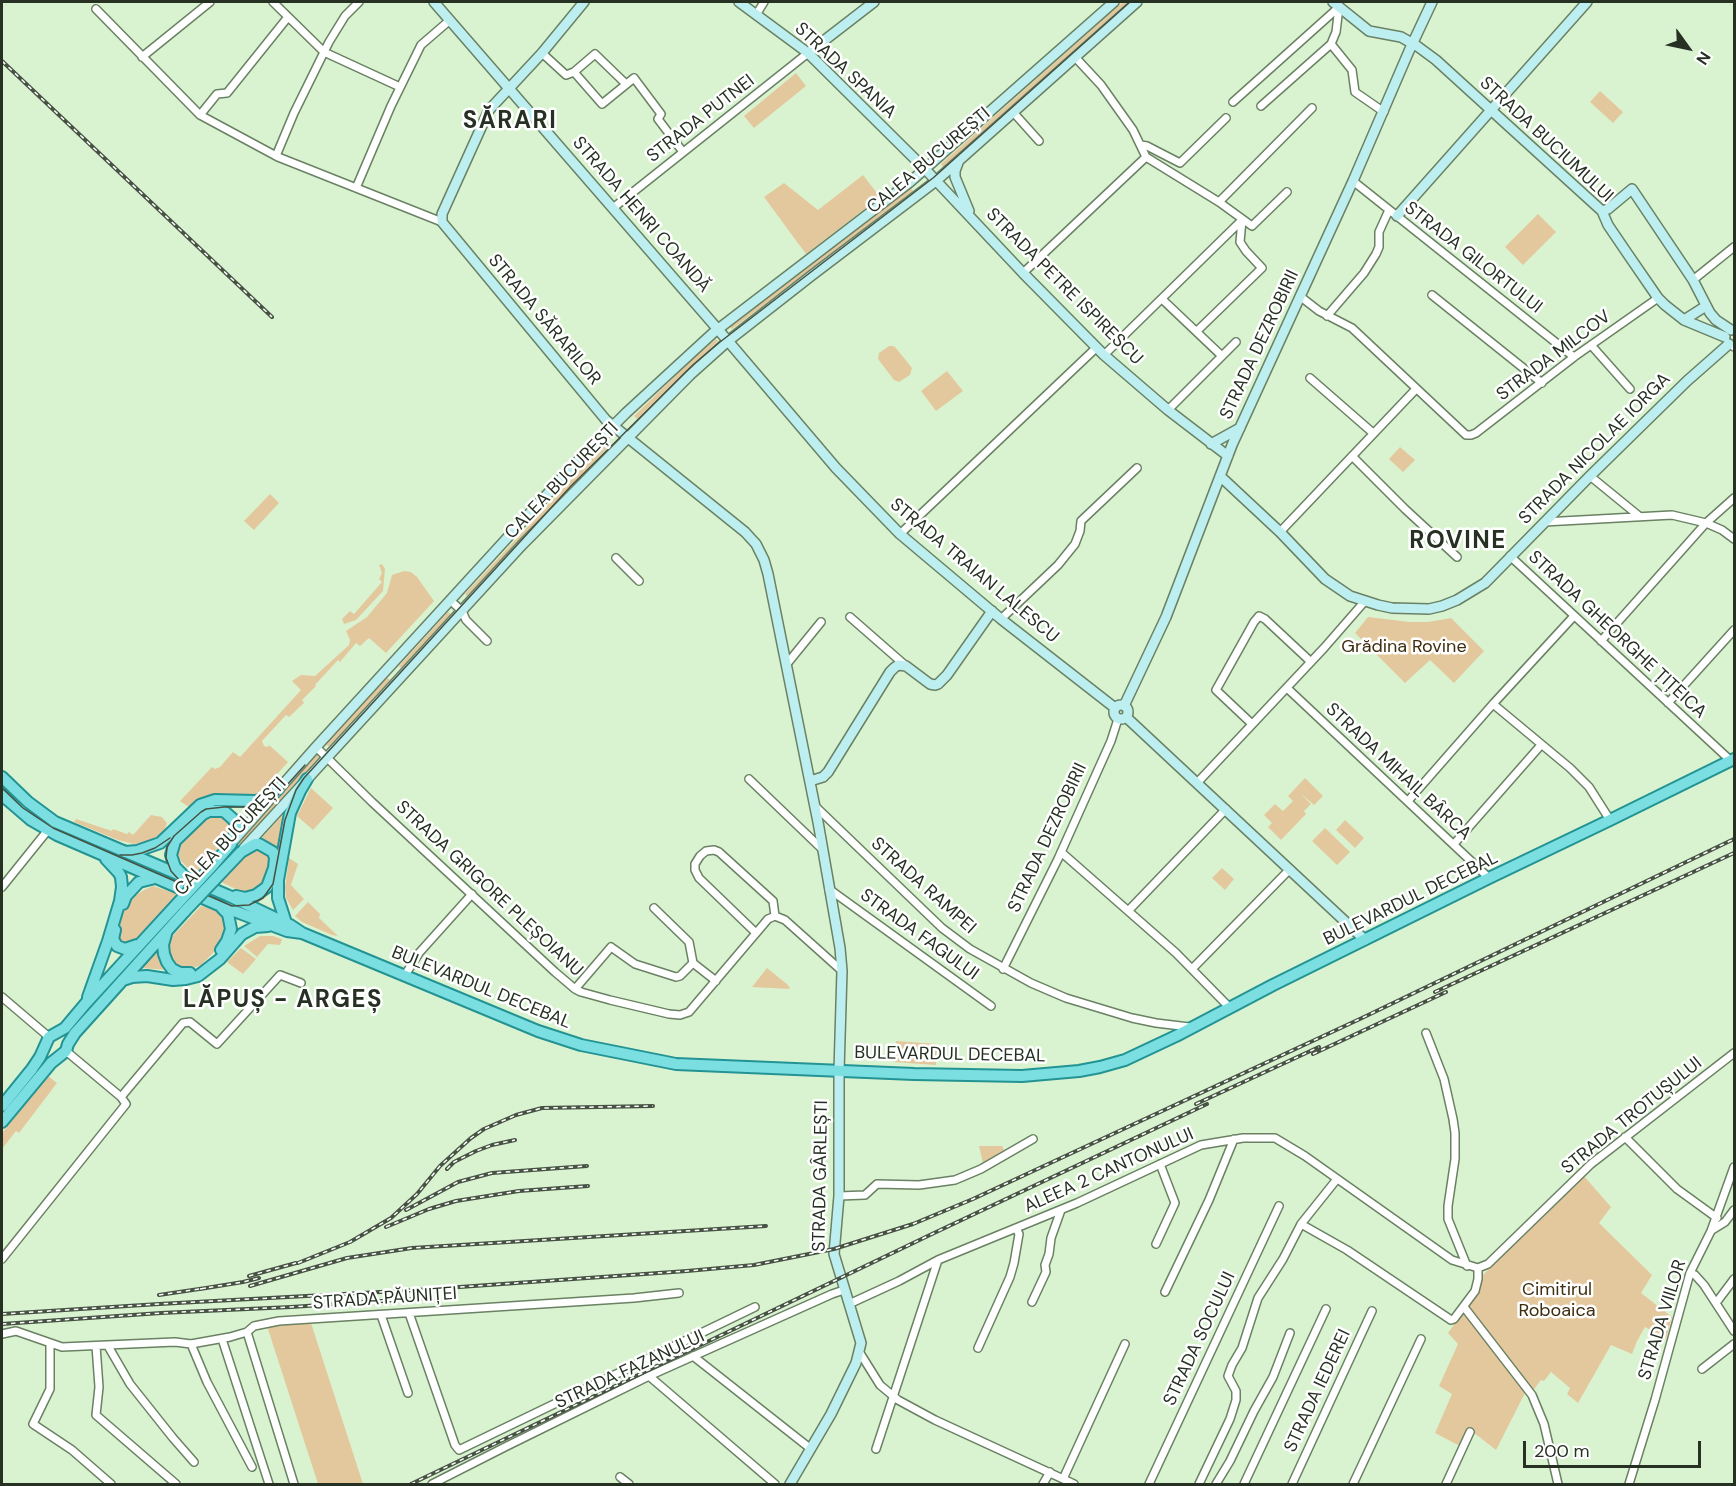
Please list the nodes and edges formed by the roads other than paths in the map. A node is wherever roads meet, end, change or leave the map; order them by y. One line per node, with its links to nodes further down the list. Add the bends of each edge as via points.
1 (210, 2): 23 (street)
2 (273, 2): 16 (street)
3 (359, 2): 20 (street, via 345,16)
4 (434, 2): 17 (street, STRADA HENRI COANDĂ)
5 (584, 2): 21 (street)
6 (739, 2): 15 (street, STRADA SPANIA)
7 (764, 2): 15 (street)
8 (874, 2): 22 (street)
9 (1114, 2): 43 (street, CALEA BUCUREȘTI)
10 (1137, 2): 24 (street, CALEA BUCUREȘTI)
11 (1432, 2): 18 (street, STRADA DEZROBIRII)
12 (1587, 2): 32 (street)
13 (1336, 4): 18 (street, STRADA BUCIUMULUI, via 1369,31 1393,34); 19 (street, via 1336,32); 29 (street)
14 (96, 9): 23 (street, STRADA SĂRARILOR)
15 (756, 15): 22 (street, STRADA SPANIA)
16 (288, 17): 20 (street); 35 (street, via 227,93 217,94)
17 (450, 20): 27 (street, via 421,45); 28 (street, STRADA HENRI COANDĂ)
18 (1413, 43): 32 (street, STRADA BUCIUMULUI); 34 (street, STRADA DEZROBIRII)
19 (1331, 44): 30 (street); 34 (street, via 1352,70 1355,92)
20 (324, 52): 27 (street); 40 (street)
21 (542, 53): 25 (street, via 566,75); 28 (street)
22 (808, 53): 39 (street, STRADA PUTNEI); 43 (street, STRADA SPANIA)
23 (142, 57): 35 (street, STRADA SĂRARILOR)
24 (1075, 57): 33 (street, CALEA BUCUREȘTI); 38 (street, via 1101,85)
25 (574, 72): 26 (street, via 595,54); 26 (street, via 602,104)
26 (626, 84): 39 (street, via 633,78 661,114 658,119)
27 (400, 87): 46 (street)
28 (510, 89): 49 (street, STRADA HENRI COANDĂ); 54 (street, via 489,110 442,214)
29 (1233, 102)
30 (1261, 106)
31 (1312, 108): 48 (street)
32 (1491, 109): 50 (street, STRADA BUCIUMULUI); 51 (street)
33 (1013, 112): 37 (street); 42 (street, CALEA BUCUREȘTI)
34 (1384, 112): 45 (street, STRADA DEZROBIRII)
35 (200, 115): 40 (street, STRADA SĂRARILOR)
36 (1226, 118): 38 (street, via 1180,163)
37 (1039, 141)
38 (1141, 145): 41 (street)
39 (683, 152): 49 (street, STRADA PUTNEI)
40 (276, 156): 46 (street, STRADA SĂRARILOR)
41 (1146, 158): 48 (street); 56 (street)
42 (958, 162): 44 (street, CALEA BUCUREȘTI); 52 (street, via 955,177)
43 (925, 169): 44 (street, STRADA SPANIA); 65 (street, CALEA BUCUREȘTI)
44 (936, 181): 52 (street, STRADA PETRE ISPIRESCU); 68 (street, CALEA BUCUREȘTI)
45 (1353, 182): 51 (street, STRADA GILORTULUI); 59 (street, STRADA DEZROBIRII)
46 (356, 188): 54 (street, STRADA SĂRARILOR)
47 (1287, 192): 53 (street, via 1252,226)
48 (1219, 202): 53 (street)
49 (613, 208): 65 (street, STRADA HENRI COANDĂ)
50 (1602, 211): 57 (street, via 1632,189); 60 (street, STRADA BUCIUMULUI)
51 (1393, 213): 63 (street, via 1379,232 1379,247 1364,273); 74 (street, STRADA GILORTULUI)
52 (973, 219): 56 (street, STRADA PETRE ISPIRESCU)
53 (1242, 219): 61 (street); 66 (street, via 1240,242 1262,268)
54 (442, 222): 80 (street, STRADA SĂRARILOR)
55 (1734, 247): 57 (street)
56 (1023, 273): 71 (street, STRADA PETRE ISPIRESCU)
57 (1693, 280): 62 (street)
58 (1432, 295): 76 (street)
59 (1300, 297): 63 (street); 81 (street, STRADA DEZROBIRII)
60 (1658, 298): 64 (street, STRADA BUCIUMULUI); 70 (street, STRADA MILCOV)
61 (1162, 299): 66 (street); 72 (street)
62 (1706, 306): 64 (street); 67 (street)
63 (1327, 316): 77 (street, via 1352,328)
64 (1684, 320): 67 (street, STRADA BUCIUMULUI)
65 (718, 329): 68 (street, STRADA HENRI COANDĂ); 80 (street, CALEA BUCUREȘTI)
66 (1197, 332): 73 (street)
67 (1732, 340): 89 (street, STRADA NICOLAE IORGA)
68 (728, 341): 83 (street, CALEA BUCUREȘTI); 97 (street, STRADA TRAIAN LALESCU, via 836,468)
69 (1236, 342): 73 (street)
70 (1591, 345): 74 (street, STRADA MILCOV); 78 (street)
71 (1096, 348): 72 (street, STRADA PETRE ISPIRESCU); 97 (street)
72 (1104, 355): 79 (street, STRADA PETRE ISPIRESCU)
73 (1222, 356): 79 (street)
74 (1574, 357): 76 (street, STRADA MILCOV)
75 (1310, 378): 82 (street)
76 (1542, 383): 77 (street, STRADA MILCOV, via 1471,435 1466,435)
77 (1416, 389): 82 (street)
78 (1630, 389)
79 (1168, 411): 84 (street, STRADA PETRE ISPIRESCU)
80 (613, 425): 83 (street, STRADA SĂRARILOR); 103 (street, CALEA BUCUREȘTI)
81 (1240, 428): 84 (street); 85 (street, STRADA DEZROBIRII)
82 (1373, 434): 86 (street)
83 (628, 437): 105 (street, CALEA BUCUREȘTI); 115 (street, STRADA SĂRARILOR, via 732,520 756,544 768,574)
84 (1212, 444): 85 (street, STRADA PETRE ISPIRESCU)
85 (1228, 456): 88 (street, STRADA DEZROBIRII)
86 (1352, 456): 96 (street); 100 (street)
87 (1137, 468): 109 (street, via 1081,521 1075,544 1058,565)
88 (1220, 476): 90 (street, STRADA NICOLAE IORGA); 93 (street, STRADA DEZROBIRII)
89 (1590, 476): 92 (street); 94 (street, STRADA NICOLAE IORGA)
90 (1233, 489): 93 (street, via 1220,491); 96 (street, STRADA NICOLAE IORGA)
91 (1734, 498): 95 (street)
92 (1639, 516): 94 (street); 95 (street, via 1672,515)
93 (1204, 519): 120 (street, STRADA DEZROBIRII, via 1166,617)
94 (1544, 522): 99 (street, STRADA NICOLAE IORGA)
95 (1706, 523): 98 (street); 113 (street)
96 (1280, 532): 104 (street, STRADA NICOLAE IORGA, via 1325,579)
97 (900, 534): 106 (street, STRADA TRAIAN LALESCU)
98 (1734, 539)
99 (1510, 556): 104 (street, STRADA NICOLAE IORGA, via 1485,583 1442,606 1401,608); 107 (street, STRADA GHEORGHE ȚIȚEICA)
100 (1457, 557)
101 (616, 558): 102 (street)
102 (639, 581)
103 (451, 600): 105 (street); 124 (street, CALEA BUCUREȘTI)
104 (1365, 602): 114 (street)
105 (462, 611): 112 (street); 125 (street, CALEA BUCUREȘTI)
106 (992, 611): 109 (street, STRADA TRAIAN LALESCU); 116 (street, via 935,686)
107 (1574, 616): 113 (street, STRADA GHEORGHE ȚIȚEICA); 119 (street)
108 (850, 617): 116 (street)
109 (1001, 619): 120 (street, STRADA TRAIAN LALESCU)
110 (821, 622): 115 (street)
111 (1734, 630): 118 (street)
112 (487, 641)
113 (1601, 641): 118 (street, STRADA GHEORGHE ȚIȚEICA)
114 (1311, 662): 117 (street); 122 (street, via 1259,616 1216,690)
115 (786, 665): 130 (street, STRADA SĂRARILOR)
116 (906, 666): 130 (street, via 898,665 890,672 828,772)
117 (1287, 688): 122 (street); 134 (street, STRADA MIHAIL BÂRCA)
118 (1668, 703): 126 (street, STRADA GHEORGHE ȚIȚEICA)
119 (1493, 704): 123 (street); 134 (street)
120 (1119, 707): 121 (street, via 1128,712)
121 (1122, 718): 131 (street); 144 (street, STRADA DEZROBIRII)
122 (1252, 724): 131 (street)
123 (1541, 745): 137 (street, via 1589,787); 140 (street)
124 (316, 747): 125 (street, STRADA GRIGORE PLEȘOIANU); 132 (street, CALEA BUCUREȘTI)
125 (327, 758): 129 (street, CALEA BUCUREȘTI); 153 (street, STRADA GRIGORE PLEȘOIANU)
126 (1733, 759): 137 (main road, BULEVARDUL DECEBAL)
127 (2, 777): 142 (main road, BULEVARDUL DECEBAL, via 55,822)
128 (749, 778): 141 (street)
129 (307, 779): 143 (street, CALEA BUCUREȘTI); 160 (main road, via 290,813 278,880 278,898)
130 (810, 781): 135 (street, STRADA GÂRLEȘTI)
131 (1197, 783): 136 (street)
132 (278, 789): 139 (street, CALEA BUCUREȘTI); 142 (main road, via 256,801 214,800 201,805 160,843)
133 (2, 795): 138 (main road, BULEVARDUL DECEBAL)
134 (1408, 801): 140 (street, STRADA MIHAIL BÂRCA)
135 (814, 805): 141 (street, STRADA GÂRLEȘTI); 168 (street, STRADA RAMPEI, via 942,928)
136 (1226, 809): 147 (street); 158 (street)
137 (1610, 820): 150 (main road, BULEVARDUL DECEBAL)
138 (48, 830): 145 (main road, BULEVARDUL DECEBAL); 151 (street)
139 (231, 844): 146 (main road, CALEA BUCUREȘTI); 148 (main road, via 237,828 234,820 216,810 203,814 171,850 175,867)
140 (1454, 844): 150 (street, STRADA MIHAIL BÂRCA)
141 (822, 849): 152 (street, STRADA GÂRLEȘTI)
142 (124, 852): 148 (main road, BULEVARDUL DECEBAL)
143 (241, 852): 146 (main road, CALEA BUCUREȘTI); 154 (main road, via 259,844 273,852 271,880 256,895)
144 (1061, 852): 158 (street); 168 (street, STRADA DEZROBIRII)
145 (103, 855): 149 (main road, BULEVARDUL DECEBAL); 177 (main road, via 119,873 122,887)
146 (217, 868): 156 (main road, CALEA BUCUREȘTI, bridge)
147 (1290, 869): 165 (street); 169 (street)
148 (185, 877): 154 (main road, BULEVARDUL DECEBAL)
149 (157, 878): 155 (main road, BULEVARDUL DECEBAL); 166 (main road, via 140,882 126,896 114,932 117,946 125,949)
150 (1489, 878): 165 (main road, BULEVARDUL DECEBAL)
151 (2, 886)
152 (829, 889): 170 (street, STRADA GÂRLEȘTI); 178 (street, STRADA FAGULUI)
153 (472, 894): 171 (street, via 419,953); 175 (street, STRADA GRIGORE PLEȘOIANU)
154 (227, 895): 160 (main road, BULEVARDUL DECEBAL)
155 (220, 906): 161 (main road, BULEVARDUL DECEBAL); 162 (main road, via 228,914 231,929 227,941 199,970 180,973 172,969 163,945)
156 (181, 908): 162 (main road, CALEA BUCUREȘTI); 166 (main road, CALEA BUCUREȘTI)
157 (654, 908): 167 (street, via 688,942)
158 (1129, 910): 169 (street)
159 (775, 916): 164 (street, STRADA GRIGORE PLEȘOIANU); 164 (street, via 772,901 719,852 700,856 695,864 699,878); 170 (street)
160 (286, 923): 163 (main road, BULEVARDUL DECEBAL)
161 (274, 926): 163 (main road, BULEVARDUL DECEBAL); 172 (main road, via 255,927 242,934 198,976 173,980 132,976)
162 (168, 928): 172 (main road, CALEA BUCUREȘTI)
163 (302, 933): 171 (main road, BULEVARDUL DECEBAL)
164 (756, 933): 173 (street, STRADA GRIGORE PLEȘOIANU)
165 (1365, 940): 179 (main road, BULEVARDUL DECEBAL)
166 (140, 944): 177 (main road, CALEA BUCUREȘTI)
167 (693, 963): 173 (street); 175 (street, via 676,977 635,964 611,947)
168 (1003, 969): 180 (street, STRADA RAMPEI, via 1100,1010)
169 (1192, 969): 179 (street)
170 (842, 971): 185 (street, STRADA GÂRLEȘTI)
171 (405, 975): 185 (main road, BULEVARDUL DECEBAL, via 538,1031 596,1049 676,1064)
172 (123, 980): 183 (main road, CALEA BUCUREȘTI, via 75,1033)
173 (716, 981): 175 (street, STRADA GRIGORE PLEȘOIANU, via 693,1009 680,1015)
174 (301, 983): 186 (street, via 280,975 217,1044 190,1022 183,1023)
175 (575, 989)
176 (2, 998): 182 (street)
177 (86, 1003): 182 (main road, CALEA BUCUREȘTI)
178 (992, 1006)
179 (1230, 1008): 180 (main road, BULEVARDUL DECEBAL)
180 (1191, 1028): 185 (main road, BULEVARDUL DECEBAL, via 1125,1060 1079,1071 1013,1076)
181 (1426, 1033): 207 (street, via 1444,1079 1453,1119 1455,1159 1448,1219)
182 (51, 1039): 183 (main road, via 66,1037); 183 (main road, via 48,1050 52,1054); 187 (main road, CALEA BUCUREȘTI)
183 (65, 1050): 186 (street); 188 (main road, CALEA BUCUREȘTI)
184 (1734, 1053): 189 (street, STRADA TROTUȘULUI)
185 (839, 1071): 196 (street, STRADA GÂRLEȘTI)
186 (120, 1097): 205 (street, via 126,1104)
187 (2, 1106)
188 (2, 1122)
189 (1625, 1137): 200 (street, via 1677,1189); 208 (street, STRADA TROTUȘULUI, via 1591,1164 1488,1264)
190 (1033, 1138): 196 (street, via 955,1180 919,1185 876,1184 865,1195)
191 (1234, 1138): 192 (street, ALEEA 2 CANTONULUI, via 1201,1145); 195 (street, ALEEA 2 CANTONULUI, via 1275,1138); 212 (street)
192 (1160, 1164): 198 (street, ALEEA 2 CANTONULUI); 204 (street, via 1175,1203)
193 (1734, 1167): 194 (street, STRADA VIILOR)
194 (1733, 1177): 200 (street, STRADA VIILOR)
195 (1337, 1179): 201 (street); 207 (street, ALEEA 2 CANTONULUI, via 1452,1260)
196 (839, 1196): 211 (street, STRADA GÂRLEȘTI, via 834,1254)
197 (1280, 1206): 260 (street, STRADA SOCULUI)
198 (1061, 1210): 202 (street, ALEEA 2 CANTONULUI); 214 (street, via 1046,1272)
199 (1734, 1210): 203 (street)
200 (1717, 1218): 203 (street, STRADA VIILOR)
201 (1301, 1224): 218 (street, via 1451,1320); 261 (street, via 1258,1298 1242,1348 1228,1376 1236,1391 1230,1419)
202 (1016, 1228): 206 (street, ALEEA 2 CANTONULUI); 235 (street, via 1010,1277)
203 (1712, 1231): 209 (street, STRADA VIILOR)
204 (1156, 1244)
205 (2, 1259)
206 (938, 1260): 216 (street, ALEEA 2 CANTONULUI); 241 (street)
207 (1467, 1266): 208 (street)
208 (1478, 1268): 218 (street, via 1475,1291)
209 (1690, 1273): 215 (street); 268 (street, STRADA VIILOR)
210 (1734, 1279): 215 (street)
211 (844, 1290): 216 (street, STRADA GÂRLEȘTI); 237 (street, STRADA FAZANULUI)
212 (1165, 1292)
213 (679, 1293): 221 (street, STRADA PĂUNIȚEI)
214 (1032, 1302)
215 (1716, 1303): 223 (street)
216 (849, 1304): 236 (street, STRADA GÂRLEȘTI, via 860,1335)
217 (755, 1307): 221 (street, via 459,1450)
218 (1464, 1307): 267 (street, via 1532,1395 1545,1424)
219 (1326, 1309): 263 (street)
220 (1372, 1311): 264 (street, STRADA IEDEREI)
221 (409, 1313): 222 (street, STRADA PĂUNIȚEI)
222 (381, 1315): 224 (street, STRADA PĂUNIȚEI, via 279,1321 254,1326); 240 (street)
223 (1734, 1331)
224 (247, 1332): 227 (street, STRADA PĂUNIȚEI); 253 (street)
225 (1290, 1333): 262 (street, via 1273,1377)
226 (2, 1334): 229 (street, STRADA PĂUNIȚEI, via 16,1331)
227 (222, 1339): 230 (street, STRADA PĂUNIȚEI); 252 (street)
228 (1421, 1339): 265 (street)
229 (50, 1344): 233 (street, STRADA PĂUNIȚEI); 250 (street, via 50,1389 33,1424 72,1450)
230 (191, 1344): 234 (street, STRADA PĂUNIȚEI); 246 (street)
231 (1125, 1344): 249 (street)
232 (1734, 1344): 238 (street)
233 (96, 1346): 234 (street, STRADA PĂUNIȚEI); 251 (street, via 96,1415)
234 (108, 1346): 245 (street, via 130,1384)
235 (978, 1348)
236 (860, 1353): 241 (street, via 880,1385); 243 (street)
237 (693, 1356): 239 (street, STRADA FAZANULUI); 243 (street)
238 (1702, 1369)
239 (649, 1376): 254 (street, STRADA FAZANULUI); 256 (street)
240 (408, 1393)
241 (892, 1396): 244 (street); 247 (street)
242 (1470, 1432): 266 (street)
243 (811, 1449): 257 (street)
244 (876, 1449)
245 (194, 1462)
246 (252, 1467)
247 (1050, 1472): 249 (street); 258 (street)
248 (620, 1477): 255 (street)
249 (1063, 1479): 259 (street)
250 (111, 1485)
251 (176, 1485)
252 (269, 1485)
253 (294, 1485)
254 (432, 1485)
255 (629, 1485)
256 (775, 1485)
257 (790, 1485)
258 (1043, 1485)
259 (1074, 1485)
260 (1149, 1485)
261 (1198, 1485)
262 (1216, 1485)
263 (1244, 1485)
264 (1292, 1485)
265 (1353, 1485)
266 (1446, 1485)
267 (1558, 1485)
268 (1629, 1485)

